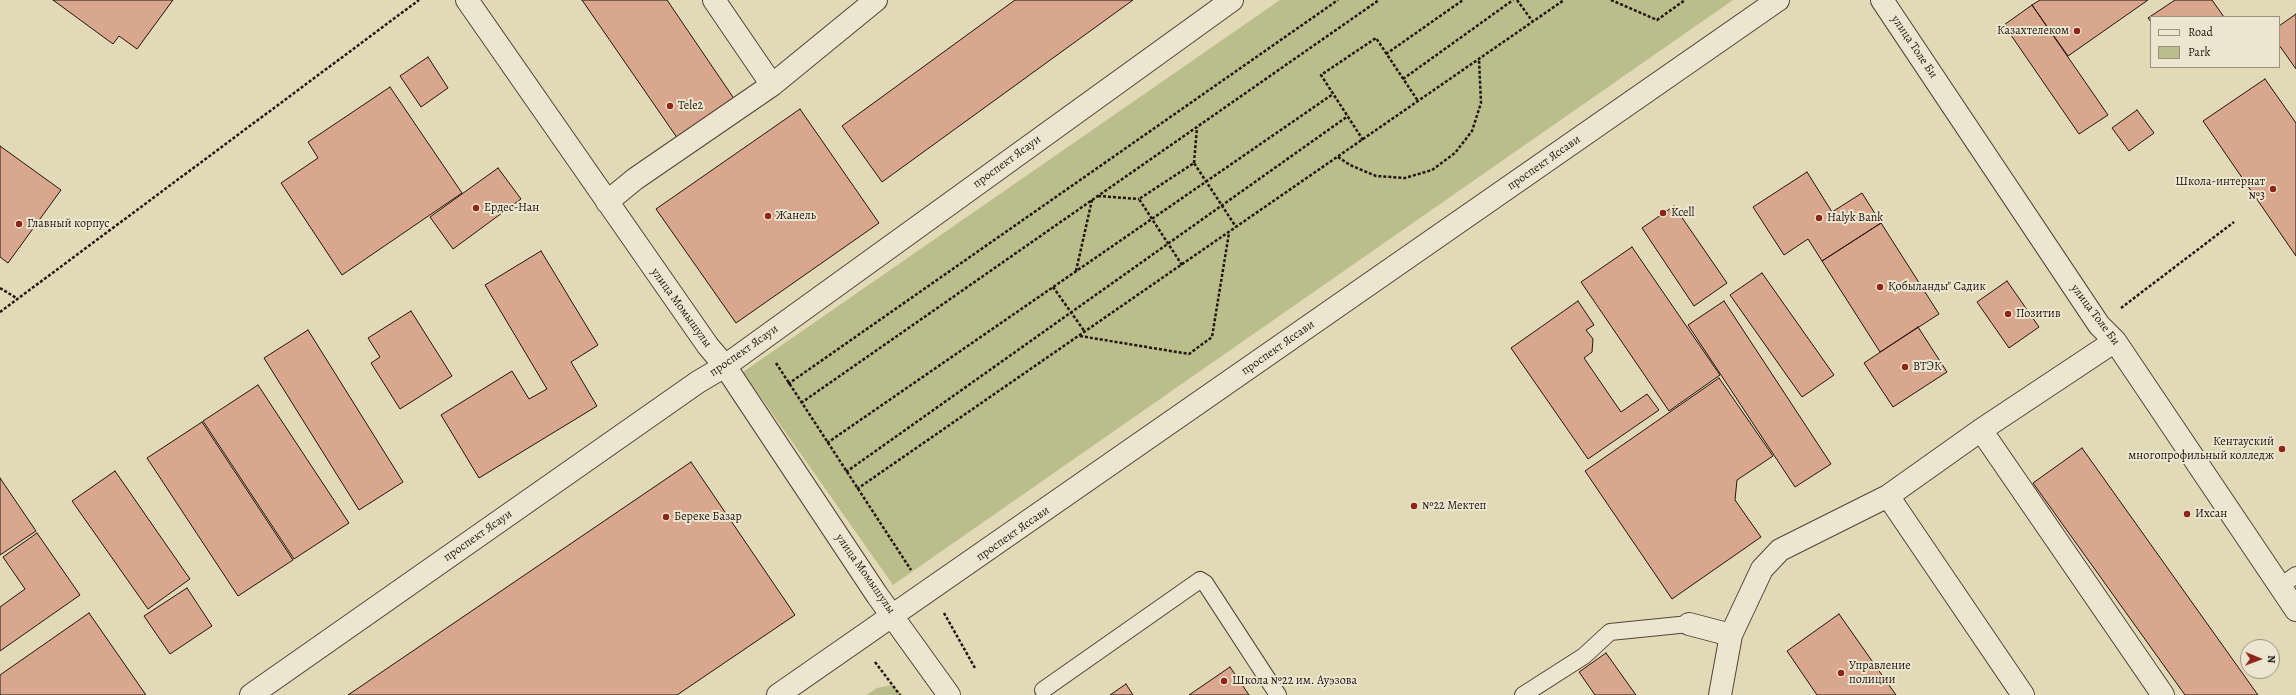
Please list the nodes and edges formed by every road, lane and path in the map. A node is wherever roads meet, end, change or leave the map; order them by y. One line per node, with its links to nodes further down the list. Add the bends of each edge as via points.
1 (419, 0): 44 (path)
2 (467, 0): 32 (street, улица Момышулы)
3 (714, 0): 20 (street)
4 (876, 0): 20 (street)
5 (1338, 0): 52 (path)
6 (1379, 0): 24 (path)
7 (1463, 0): 17 (path)
8 (1513, 0): 19 (path)
9 (1517, 0): 16 (path)
10 (1564, 0): 16 (path)
11 (1611, 0): 12 (path, via 1657,20)
12 (1685, 0)
13 (1778, 0): 60 (street, проспект Яссави)
14 (1882, 0): 50 (street, улица Толе Би, via 2099,325)
15 (1218, 4): 49 (street, проспект Ясауи)
16 (1533, 22): 18 (path)
17 (1386, 54): 19 (path); 21 (path, via 1376,38 1321,76)
18 (1479, 59): 22 (path); 26 (path, via 1481,103 1472,131 1455,154 1432,170 1405,178 1376,176)
19 (1403, 79): 22 (path)
20 (772, 84): 32 (street, via 635,179)
21 (1333, 94): 23 (path); 28 (path)
22 (1418, 101): 25 (path)
23 (1348, 116): 25 (path); 33 (path)
24 (1197, 127): 27 (path); 29 (path)
25 (1363, 140): 26 (path)
26 (1338, 157): 36 (path)
27 (1194, 163): 28 (path); 30 (path)
28 (1207, 181): 33 (path); 34 (path)
29 (1098, 196): 30 (path); 31 (path)
30 (1139, 199): 34 (path)
31 (1092, 200): 40 (path); 53 (path)
32 (607, 202): 51 (street, улица Момышулы, via 708,346)
33 (1222, 206): 36 (path); 38 (path)
34 (1152, 219): 38 (path); 40 (path)
35 (2234, 222): 43 (path)
36 (1236, 227): 37 (path)
37 (1229, 232): 39 (path); 48 (path, via 1212,337 1189,354)
38 (1169, 244): 39 (path); 46 (path)
39 (1182, 265): 47 (path)
40 (1076, 271): 41 (path)
41 (1053, 287): 46 (path); 55 (path)
42 (0, 288): 44 (path)
43 (2140, 294)
44 (18, 299): 45 (path)
45 (0, 312)
46 (1072, 312): 47 (path); 56 (path)
47 (1085, 332): 48 (path)
48 (1079, 336): 57 (path)
49 (762, 338): 51 (street, проспект Ясауи); 52 (path)
50 (2114, 341): 54 (street); 59 (street, улица Толе Би)
51 (725, 366): 62 (street, улица Момышулы); 67 (street, проспект Ясауи, via 685,391)
52 (788, 384): 53 (path)
53 (801, 403): 55 (path)
54 (1981, 430): 58 (street); 74 (street)
55 (827, 443): 56 (path)
56 (846, 472): 57 (path)
57 (857, 490): 60 (path, via 910,570)
58 (1888, 496): 64 (street, via 1780,550 1762,569); 73 (street)
59 (2288, 581): 61 (street, улица Толе Би)
60 (931, 590): 62 (street, проспект Яссави); 65 (path)
61 (2296, 610)
62 (893, 614): 68 (street, проспект Яссави); 69 (street, улица Момышулы)
63 (1688, 624): 64 (street); 71 (lane, via 1610,632 1584,656)
64 (1731, 635): 72 (street)
65 (975, 668)
66 (1043, 690): 70 (lane, via 1200,580)
67 (251, 695)
68 (778, 695)
69 (949, 695)
70 (1278, 695)
71 (1523, 695)
72 (1720, 695)
73 (2023, 695)
74 (2162, 695)

